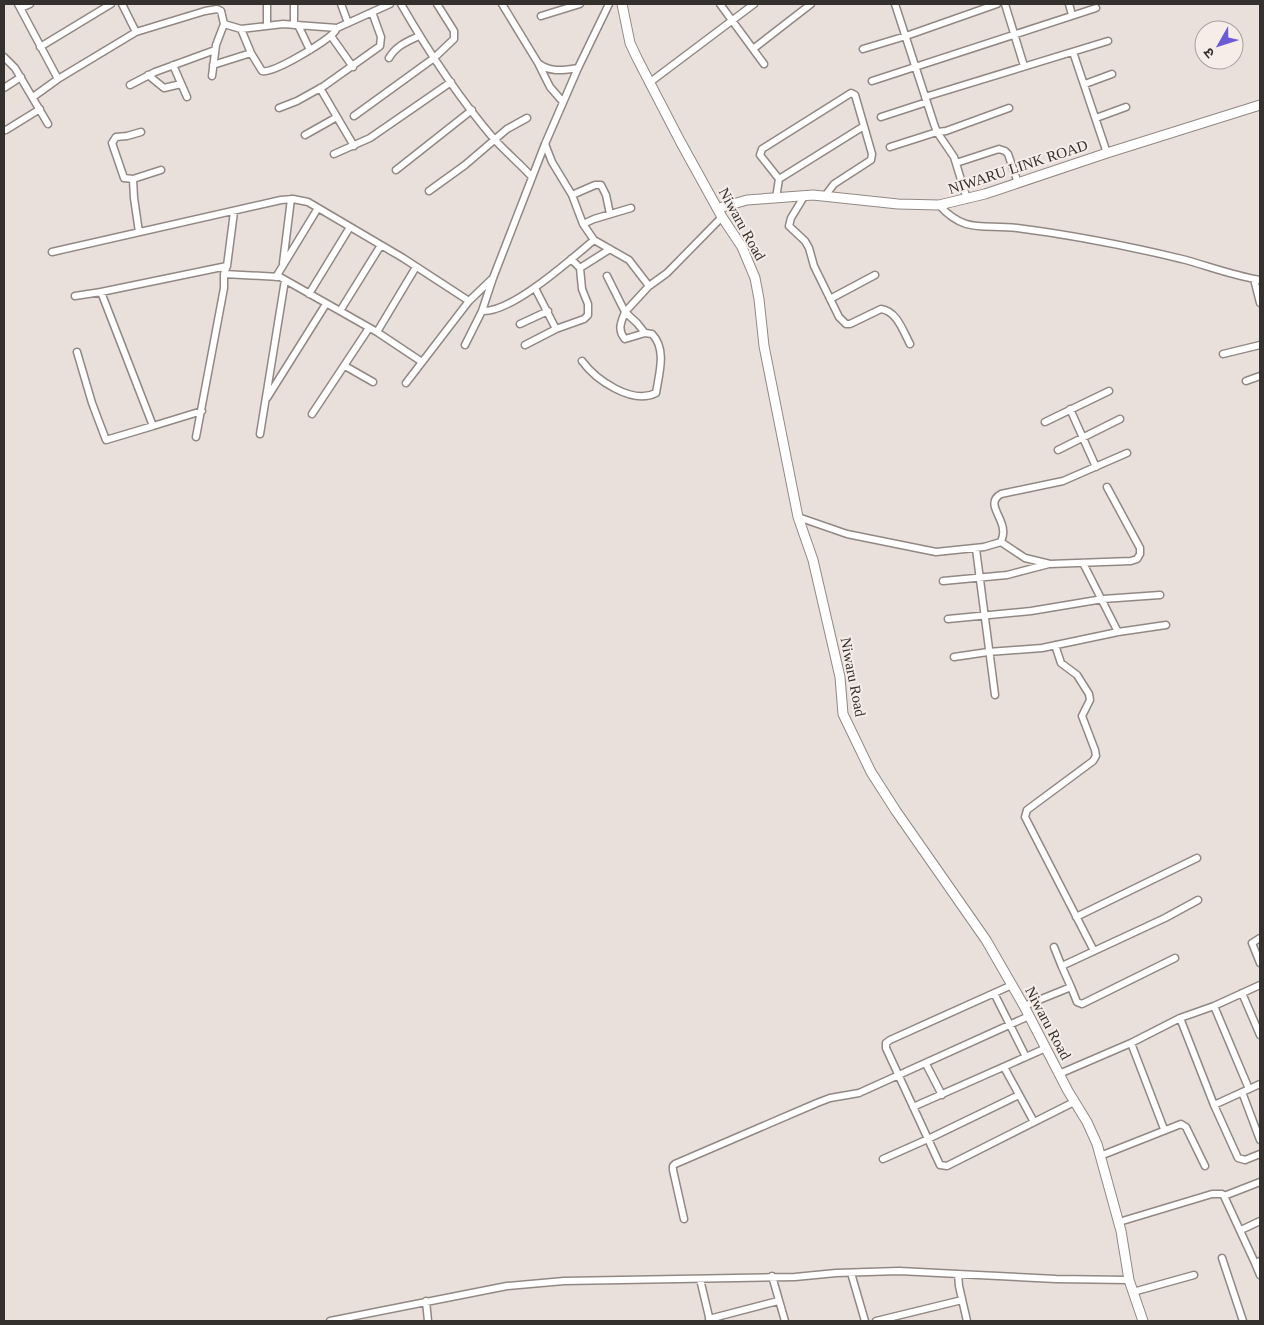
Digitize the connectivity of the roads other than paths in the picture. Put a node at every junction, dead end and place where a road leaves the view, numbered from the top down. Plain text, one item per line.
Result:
1 (30, 4) edge
2 (111, 4) edge
3 (122, 4) edge
4 (267, 4) edge
5 (294, 4) edge
6 (340, 4) edge
7 (390, 4) edge
8 (401, 4) edge
9 (437, 4) edge
10 (502, 4) edge
11 (580, 4) edge
12 (610, 4) edge
13 (622, 4) edge
14 (720, 4) edge
15 (754, 4) edge
16 (811, 4) edge
17 (896, 4) edge
18 (997, 4) edge
19 (1005, 4) edge
20 (1069, 4) edge
21 (19, 6) edge
22 (561, 7) edge
23 (1096, 8) dead end
24 (372, 12) junction
25 (1072, 15) junction
26 (541, 16) dead end
27 (732, 20) junction
28 (348, 23) junction
29 (224, 24) junction
30 (296, 25) junction
31 (267, 26) junction
32 (337, 28) junction
33 (241, 29) junction
34 (136, 32) junction
35 (1014, 34) junction
36 (331, 36) junction
37 (419, 36) junction
38 (906, 36) junction
39 (1108, 41) dead end
40 (40, 47) junction
41 (753, 49) junction
42 (863, 49) dead end
43 (215, 50) junction
44 (310, 50) junction
45 (1073, 52) junction
46 (251, 53) junction
47 (4, 57) edge
48 (389, 58) dead end
49 (434, 58) junction
50 (538, 63) junction
51 (764, 64) dead end
52 (173, 65) junction
53 (214, 65) junction
54 (915, 66) junction
55 (1024, 66) junction
56 (353, 67) junction
57 (578, 68) junction
58 (1112, 74) dead end
59 (148, 75) junction
60 (212, 76) dead end
61 (21, 78) junction
62 (58, 79) junction
63 (872, 81) dead end
64 (451, 82) junction
65 (649, 83) junction
66 (181, 84) junction
67 (1085, 84) junction
68 (130, 85) dead end
69 (4, 88) edge
70 (320, 88) junction
71 (33, 97) junction
72 (187, 97) dead end
73 (926, 99) junction
74 (563, 102) junction
75 (1260, 105) edge
76 (1126, 107) dead end
77 (279, 108) dead end
78 (1009, 108) dead end
79 (40, 109) junction
80 (472, 110) junction
81 (354, 116) dead end
82 (337, 117) junction
83 (881, 117) dead end
84 (527, 118) dead end
85 (1096, 118) junction
86 (48, 124) dead end
87 (864, 126) junction
88 (6, 130) dead end
89 (141, 132) dead end
90 (937, 132) junction
91 (305, 135) dead end
92 (494, 139) junction
93 (545, 144) junction
94 (354, 146) junction
95 (890, 147) dead end
96 (1107, 153) junction
97 (334, 154) dead end
98 (956, 163) junction
99 (161, 170) dead end
100 (396, 170) dead end
101 (532, 177) junction
102 (133, 179) junction
103 (778, 179) junction
104 (1018, 183) junction
105 (429, 191) dead end
106 (572, 195) junction
107 (805, 195) junction
108 (825, 196) junction
109 (776, 198) junction
110 (291, 199) junction
111 (967, 199) junction
112 (939, 205) junction
113 (318, 208) junction
114 (631, 208) dead end
115 (234, 212) junction
116 (721, 212) junction
117 (610, 214) junction
118 (583, 224) junction
119 (350, 227) junction
120 (138, 232) junction
121 (594, 240) junction
122 (381, 245) junction
123 (610, 249) junction
124 (52, 252) dead end
125 (571, 259) junction
126 (227, 266) junction
127 (282, 267) junction
128 (416, 267) junction
129 (580, 268) junction
130 (224, 274) junction
131 (874, 274) dead end
132 (607, 276) dead end
133 (276, 277) junction
134 (493, 278) junction
135 (1257, 279) edge
136 (285, 280) junction
137 (650, 286) junction
138 (535, 288) junction
139 (101, 292) junction
140 (309, 294) junction
141 (75, 296) dead end
142 (830, 299) junction
143 (469, 301) junction
144 (1260, 303) edge
145 (326, 304) junction
146 (340, 311) junction
147 (482, 311) junction
148 (548, 311) junction
149 (625, 312) junction
150 (520, 324) dead end
151 (369, 328) junction
152 (556, 329) junction
153 (377, 332) junction
154 (645, 333) junction
155 (465, 344) dead end
156 (910, 344) dead end
157 (525, 345) dead end
158 (1260, 345) edge
159 (77, 352) dead end
160 (1223, 354) dead end
161 (582, 361) dead end
162 (422, 362) junction
163 (345, 366) junction
164 (1260, 376) edge
165 (1246, 381) dead end
166 (373, 382) dead end
167 (406, 383) dead end
168 (1109, 391) dead end
169 (265, 401) junction
170 (1070, 409) junction
171 (202, 411) junction
172 (312, 414) dead end
173 (1120, 419) dead end
174 (1045, 422) dead end
175 (153, 426) junction
176 (260, 434) dead end
177 (196, 437) dead end
178 (1084, 437) junction
179 (1058, 450) dead end
180 (1127, 453) dead end
181 (1096, 467) junction
182 (1107, 487) dead end
183 (798, 517) junction
184 (1001, 542) junction
185 (976, 549) junction
186 (1083, 563) junction
187 (1050, 564) junction
188 (979, 577) junction
189 (943, 581) dead end
190 (1160, 595) dead end
191 (1103, 600) junction
192 (984, 615) junction
193 (948, 619) dead end
194 (1166, 624) dead end
195 (1118, 632) junction
196 (1055, 645) junction
197 (988, 652) junction
198 (954, 657) dead end
199 (995, 695) dead end
200 (1197, 858) dead end
201 (1198, 900) dead end
202 (1076, 917) junction
203 (1260, 938) edge
204 (1054, 947) dead end
205 (1094, 951) junction
206 (1175, 958) dead end
207 (1260, 963) edge
208 (1062, 967) junction
209 (1012, 985) junction
210 (1260, 985) edge
211 (1071, 987) junction
212 (994, 994) junction
213 (1242, 994) junction
214 (1024, 1006) junction
215 (1214, 1006) junction
216 (1029, 1016) junction
217 (1180, 1018) junction
218 (1010, 1025) junction
219 (1260, 1035) edge
220 (1131, 1043) junction
221 (1046, 1048) junction
222 (1026, 1057) junction
223 (926, 1064) junction
224 (1004, 1067) junction
225 (1058, 1074) junction
226 (899, 1076) junction
227 (1260, 1084) edge
228 (1249, 1089) junction
229 (1242, 1092) junction
230 (942, 1094) junction
231 (1019, 1095) junction
232 (1074, 1102) junction
233 (1214, 1105) junction
234 (913, 1107) junction
235 (1034, 1122) junction
236 (1164, 1129) junction
237 (928, 1139) junction
238 (1260, 1140) edge
239 (1260, 1154) edge
240 (1100, 1156) junction
241 (883, 1159) dead end
242 (1205, 1166) dead end
243 (1260, 1182) edge
244 (1224, 1196) junction
245 (684, 1219) dead end
246 (1260, 1221) edge
247 (1119, 1222) junction
248 (1240, 1230) junction
249 (1222, 1258) dead end
250 (1258, 1262) edge
251 (852, 1273) junction
252 (958, 1274) junction
253 (1260, 1275) edge
254 (772, 1276) junction
255 (1194, 1276) dead end
256 (700, 1279) junction
257 (1129, 1280) junction
258 (1133, 1292) junction
259 (962, 1300) junction
260 (426, 1301) junction
261 (778, 1301) junction
262 (709, 1320) edge
263 (330, 1321) edge
264 (428, 1321) edge
265 (785, 1321) edge
266 (865, 1321) edge
267 (876, 1321) edge
268 (967, 1321) edge
269 (1142, 1321) edge
270 (1243, 1321) edge

1 - 21 street
2 - 40 street
3 - 34 street
4 - 31 street
5 - 30 street
6 - 28 street
7 - 24 street
8 - 37 street
9 - 49 street
10 - 50 street
11 - 22 street
12 - 57 street
13 - 65 street, Niwaru Road
14 - 27 street
15 - 27 street
16 - 41 street
17 - 38 street
18 - 38 street
19 - 35 street
20 - 25 street
21 - 40 street
22 - 26 street
23 - 25 street
24 - 28 street
24 - 56 street
25 - 35 street
27 - 41 street
27 - 65 street
28 - 32 street
29 - 33 street
29 - 34 street
29 - 43 street
30 - 31 street
30 - 32 street
30 - 44 street
31 - 33 street
32 - 36 street
33 - 46 street
34 - 62 street
35 - 54 street
35 - 55 street
36 - 44 street
36 - 56 street
37 - 48 street
37 - 49 street
38 - 42 street
38 - 54 street
39 - 45 street
40 - 62 street
41 - 51 street
43 - 52 street
43 - 53 street
44 - 46 street
45 - 55 street
45 - 67 street
46 - 53 street
47 - 61 street
49 - 64 street
49 - 81 street
50 - 57 street
50 - 74 street
52 - 59 street
52 - 66 street
53 - 60 street
54 - 63 street
54 - 73 street
55 - 73 street
56 - 70 street
57 - 74 street
58 - 67 street
59 - 66 street
59 - 68 street
61 - 69 street
61 - 71 street
62 - 71 street
64 - 80 street
64 - 94 street
65 - 116 street, Niwaru Road
66 - 72 street
67 - 85 street
70 - 77 street
70 - 82 street
71 - 79 street
73 - 83 street
73 - 90 street
74 - 93 street
75 - 96 street, NIWARU LINK ROAD
76 - 85 street
78 - 90 street
79 - 86 street
79 - 88 street
80 - 92 street
80 - 100 street
82 - 91 street
82 - 94 street
84 - 92 street
85 - 96 street
87 - 103 street
87 - 103 street
87 - 108 street
89 - 102 street
90 - 95 street
90 - 98 street
92 - 101 street
92 - 105 street
93 - 101 street
93 - 106 street
94 - 97 street
96 - 104 street, NIWARU LINK ROAD
98 - 104 street
98 - 111 street
99 - 102 street
101 - 134 street
102 - 120 street
103 - 109 street
104 - 111 street, NIWARU LINK ROAD
106 - 117 street
106 - 118 street
107 - 108 street, NIWARU LINK ROAD
107 - 109 street, NIWARU LINK ROAD
107 - 142 street
108 - 112 street, NIWARU LINK ROAD
109 - 116 street, NIWARU LINK ROAD
110 - 113 street
110 - 115 street
110 - 127 street
111 - 112 street, NIWARU LINK ROAD
112 - 135 street
113 - 119 street
113 - 127 street
114 - 117 street
115 - 120 street
115 - 126 street
116 - 137 street
116 - 183 street, Niwaru Road
117 - 118 street
118 - 121 street
119 - 122 street
119 - 140 street
120 - 124 street
121 - 123 street
121 - 125 street
122 - 128 street
122 - 146 street
123 - 129 street
123 - 137 street
125 - 129 street
125 - 138 street
126 - 130 street
126 - 139 street
127 - 133 street
128 - 143 street
128 - 153 street
129 - 152 street
130 - 133 street
130 - 171 street
131 - 142 street
132 - 149 street
133 - 136 street
134 - 143 street
134 - 147 street
135 - 144 street
136 - 140 street
136 - 169 street
137 - 149 street
138 - 147 street
138 - 148 street
139 - 141 street
139 - 175 street
140 - 145 street
142 - 156 street
143 - 162 street
145 - 146 street
145 - 169 street
146 - 151 street
147 - 155 street
148 - 150 street
148 - 152 street
149 - 154 street
149 - 154 street
151 - 153 street
151 - 163 street
152 - 157 street
153 - 162 street
154 - 161 street
158 - 160 street
159 - 175 street
162 - 167 street
163 - 166 street
163 - 172 street
164 - 165 street
168 - 170 street
169 - 176 street
170 - 174 street
170 - 178 street
171 - 175 street
171 - 177 street
173 - 178 street
178 - 179 street
178 - 181 street
180 - 181 street
181 - 184 street
182 - 186 street
183 - 185 street
183 - 209 street, Niwaru Road
184 - 185 street
184 - 187 street
185 - 188 street
186 - 187 street
186 - 191 street
187 - 188 street
188 - 189 street
188 - 192 street
190 - 191 street
191 - 192 street
191 - 195 street
192 - 193 street
192 - 197 street
194 - 195 street
195 - 196 street
196 - 197 street
196 - 202 street
197 - 198 street
197 - 199 street
200 - 202 street
201 - 205 street
202 - 205 street
203 - 207 street
204 - 208 street
205 - 208 street
206 - 211 street
208 - 211 street
209 - 212 street
209 - 214 street, Niwaru Road
210 - 213 street
211 - 214 street
212 - 218 street
212 - 226 street
213 - 215 street
213 - 219 street
214 - 216 street, Niwaru Road
215 - 217 street
215 - 228 street
216 - 218 street
216 - 221 street, Niwaru Road
217 - 220 street
217 - 233 street
218 - 222 street
218 - 223 street
220 - 225 street
220 - 236 street
221 - 222 street
221 - 225 street, Niwaru Road
222 - 224 street
223 - 226 street
223 - 230 street
224 - 230 street
224 - 231 street
225 - 232 street, Niwaru Road
226 - 234 street
226 - 245 street
227 - 228 street
228 - 229 street
229 - 233 street
229 - 238 street
230 - 234 street
231 - 235 street
231 - 237 street
232 - 235 street
232 - 240 street, Niwaru Road
233 - 239 street
234 - 237 street
235 - 237 street
236 - 240 street
236 - 242 street
237 - 241 street
240 - 247 street, Niwaru Road
243 - 244 street
244 - 247 street
244 - 248 street
246 - 248 street
247 - 257 street, Niwaru Road
248 - 250 street
249 - 270 street
250 - 253 street
251 - 252 street
251 - 254 street
251 - 266 street
252 - 257 street
252 - 259 street
254 - 256 street
254 - 261 street
255 - 258 street
256 - 260 street
256 - 262 street
257 - 258 street, Niwaru Road
258 - 269 street, Niwaru Road
259 - 267 street
259 - 268 street
260 - 263 street
260 - 264 street
261 - 262 street
261 - 265 street

